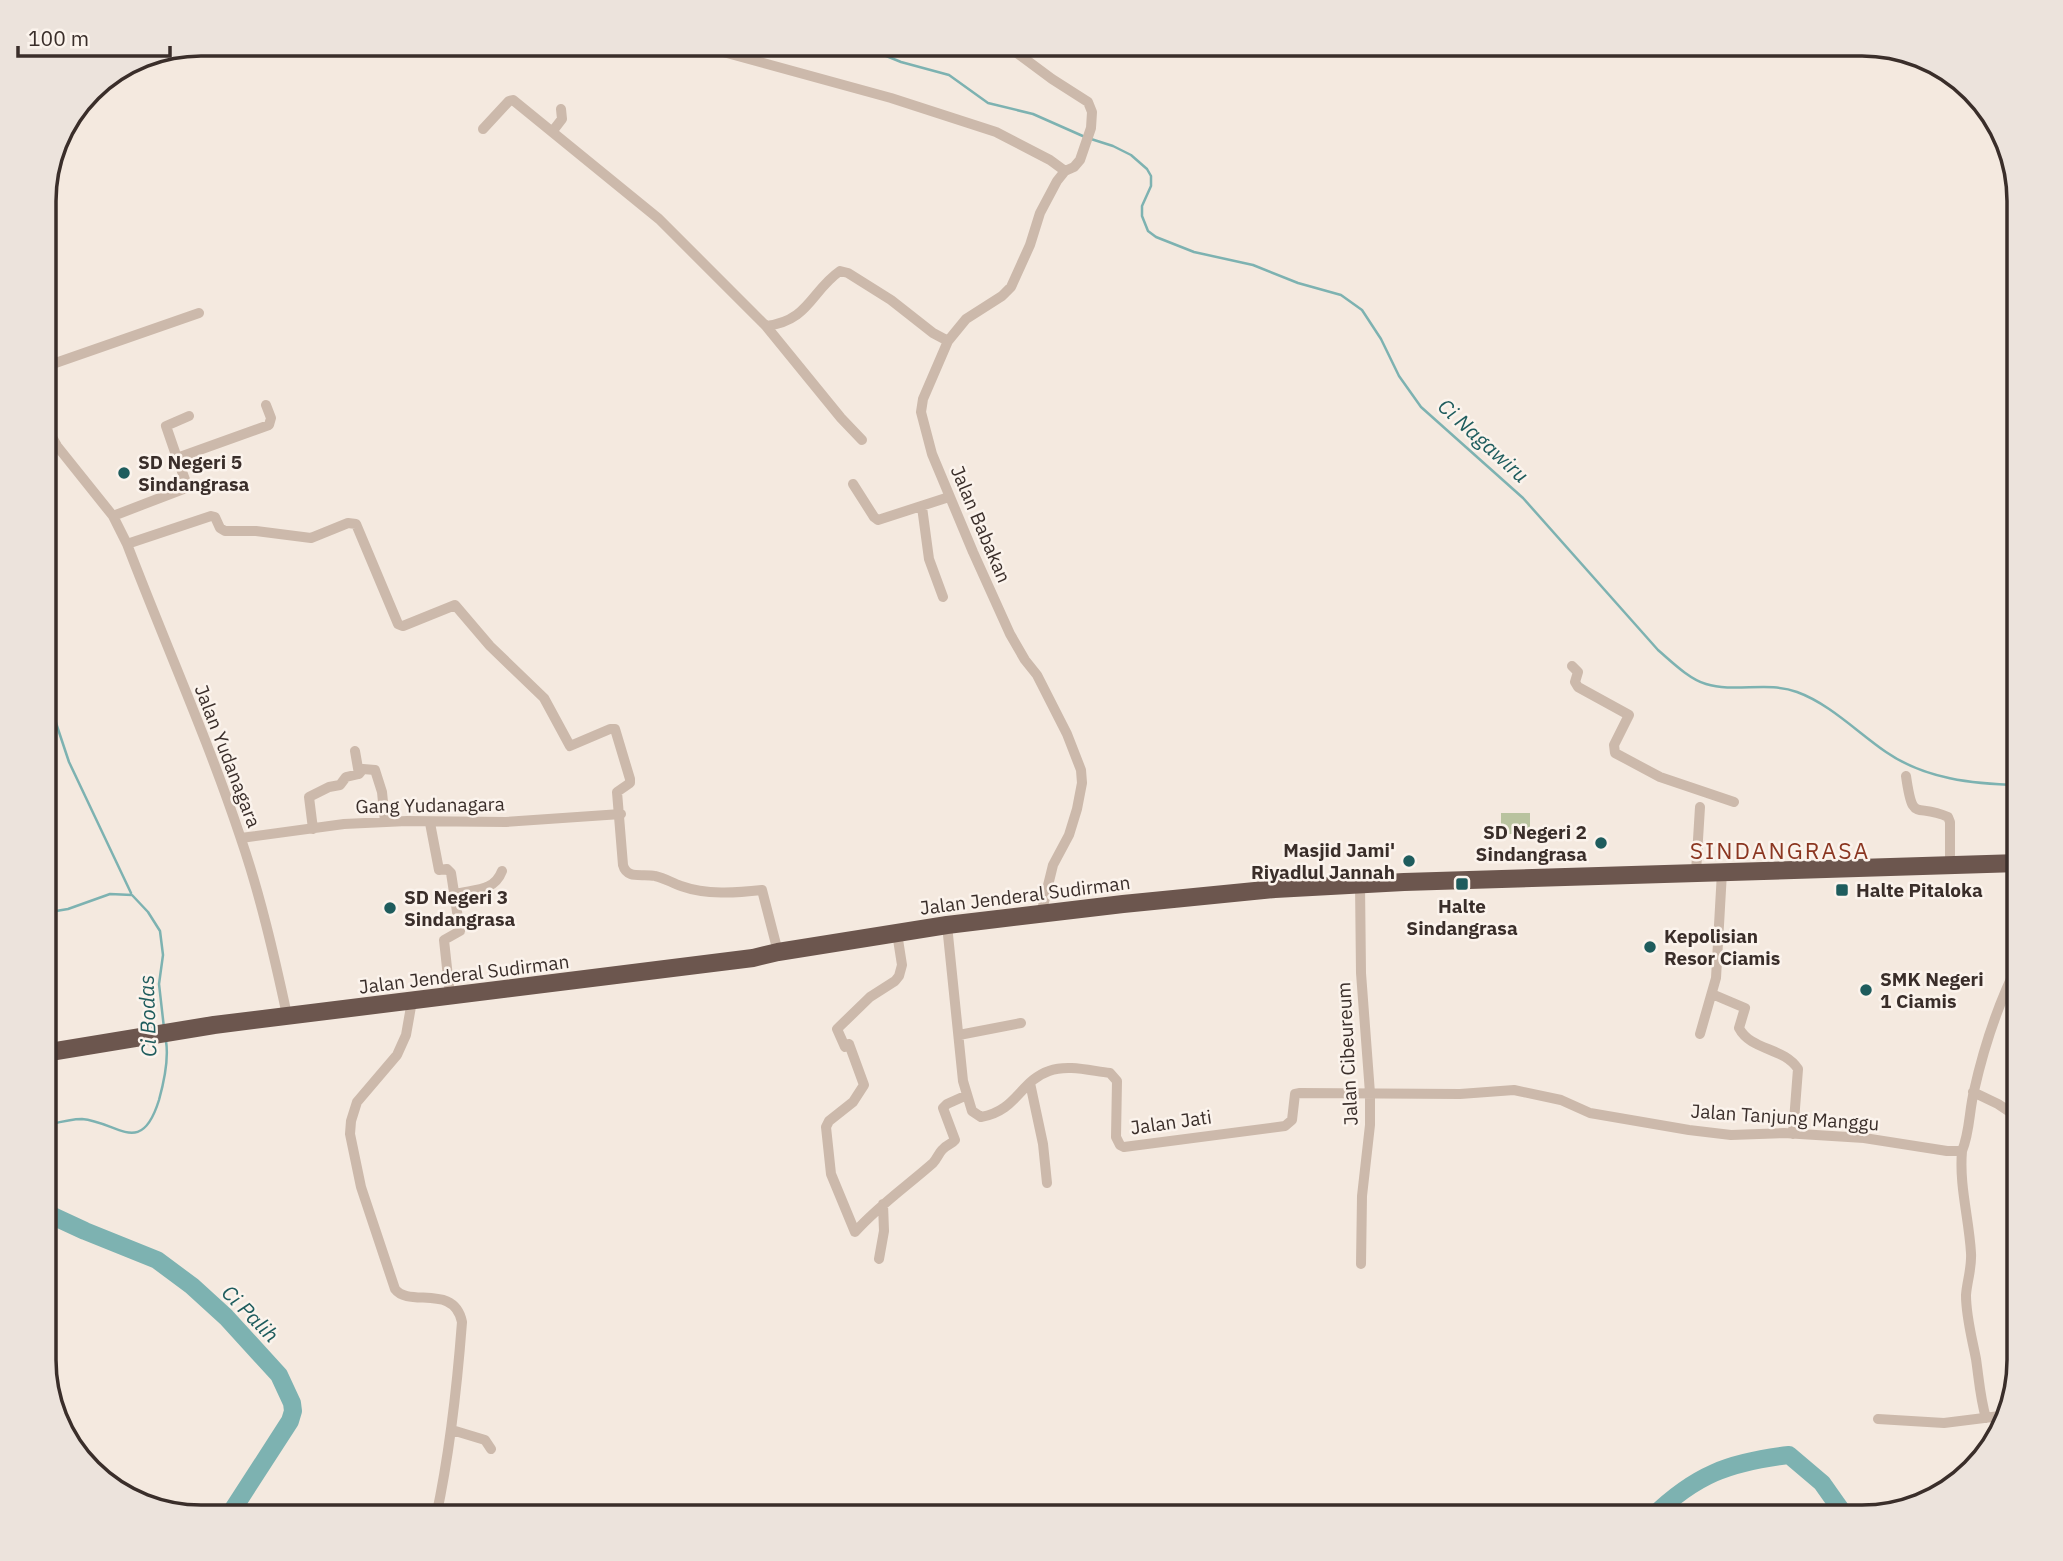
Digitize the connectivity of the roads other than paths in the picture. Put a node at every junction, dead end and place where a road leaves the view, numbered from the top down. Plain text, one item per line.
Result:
1 (738, 56) edge
2 (1021, 56) edge
3 (561, 109) dead end
4 (483, 129) dead end
5 (552, 132) junction
6 (1065, 171) junction
7 (199, 313) dead end
8 (766, 326) junction
9 (948, 341) junction
10 (56, 363) edge
11 (266, 405) dead end
12 (189, 416) dead end
13 (863, 440) dead end
14 (56, 444) edge
15 (177, 458) junction
16 (853, 484) dead end
17 (949, 497) junction
18 (922, 506) junction
19 (113, 516) junction
20 (127, 544) junction
21 (943, 597) dead end
22 (1572, 666) dead end
23 (355, 751) dead end
24 (359, 774) junction
25 (1906, 776) dead end
26 (1734, 802) dead end
27 (1700, 807) dead end
28 (621, 814) junction
29 (385, 822) junction
30 (430, 823) junction
31 (313, 829) junction
32 (241, 838) junction
33 (2007, 863) edge
34 (1950, 865) junction
35 (502, 871) dead end
36 (1696, 872) junction
37 (1722, 872) junction
38 (1360, 884) junction
39 (455, 894) junction
40 (1041, 914) junction
41 (947, 925) junction
42 (897, 933) junction
43 (778, 951) junction
44 (2007, 989) edge
45 (1712, 994) junction
46 (450, 996) junction
47 (412, 1002) junction
48 (287, 1016) junction
49 (1021, 1023) dead end
50 (1700, 1034) dead end
51 (959, 1035) junction
52 (56, 1051) edge
53 (1030, 1083) junction
54 (1370, 1093) junction
55 (1973, 1093) junction
56 (967, 1095) junction
57 (2007, 1110) edge
58 (1793, 1134) junction
59 (1962, 1151) junction
60 (1047, 1183) dead end
61 (883, 1203) junction
62 (879, 1259) dead end
63 (1361, 1264) dead end
64 (1995, 1417) edge
65 (1986, 1418) junction
66 (1878, 1419) dead end
67 (452, 1430) junction
68 (491, 1449) dead end
69 (438, 1505) edge

1 - 6 street
2 - 6 street, Jalan Babakan
3 - 5 street
4 - 5 street
5 - 8 street
6 - 9 street, Jalan Babakan
7 - 10 street
8 - 9 street
8 - 13 street
9 - 17 street, Jalan Babakan
11 - 15 street
12 - 15 street
14 - 19 street, Jalan Yudanagara
15 - 19 street
16 - 18 street
17 - 18 street
17 - 40 street, Jalan Babakan
18 - 21 street
19 - 20 street, Jalan Yudanagara
20 - 28 street
20 - 32 street, Jalan Yudanagara
22 - 26 street
23 - 24 street
24 - 29 street
24 - 31 street
25 - 34 street
27 - 36 street
28 - 30 street, Gang Yudanagara
28 - 43 street
29 - 30 street, Gang Yudanagara
29 - 31 street, Gang Yudanagara
30 - 39 street
31 - 32 street, Gang Yudanagara
32 - 48 street, Jalan Yudanagara
33 - 34 highway, Jalan Jenderal Sudirman
34 - 37 highway, Jalan Jenderal Sudirman
35 - 39 street
36 - 37 highway, Jalan Jenderal Sudirman
36 - 38 highway, Jalan Jenderal Sudirman
37 - 45 street
38 - 40 highway, Jalan Jenderal Sudirman
38 - 54 street, Jalan Cibeureum
39 - 46 street
40 - 41 highway, Jalan Jenderal Sudirman
41 - 42 highway, Jalan Jenderal Sudirman
41 - 51 street
42 - 43 highway, Jalan Jenderal Sudirman
42 - 61 street
43 - 46 highway, Jalan Jenderal Sudirman
44 - 55 street
45 - 50 street
45 - 58 street
46 - 47 highway, Jalan Jenderal Sudirman
47 - 48 highway, Jalan Jenderal Sudirman
47 - 67 street
48 - 52 highway, Jalan Jenderal Sudirman
49 - 51 street
51 - 56 street
53 - 54 street, Jalan Jati
53 - 56 street, Jalan Jati
53 - 60 street
54 - 58 street, Jalan Tanjung Manggu
54 - 63 street, Jalan Cibeureum
55 - 57 street
55 - 59 street
56 - 61 street
58 - 59 street, Jalan Tanjung Manggu
59 - 65 street
61 - 62 street
64 - 65 street
65 - 66 street
67 - 68 street
67 - 69 street

